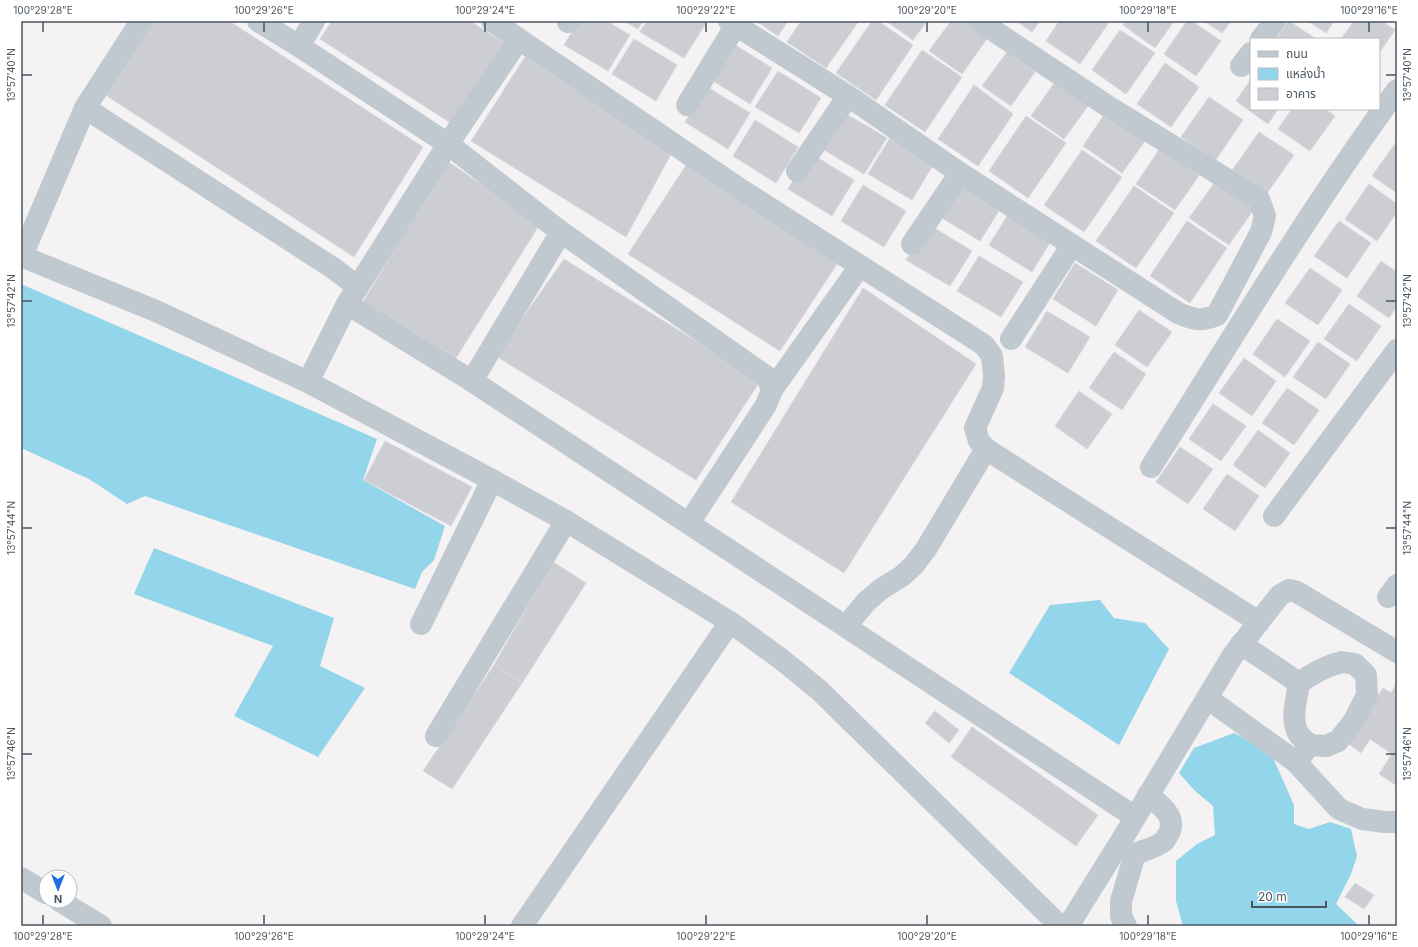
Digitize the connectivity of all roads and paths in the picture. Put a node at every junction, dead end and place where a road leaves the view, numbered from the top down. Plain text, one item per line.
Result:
1 (140, 21) edge
2 (258, 21) edge
3 (314, 21) edge
4 (492, 21) edge
5 (979, 21) edge
6 (1275, 21) edge
7 (732, 23) edge
8 (1262, 38) edge
9 (519, 39) junction
10 (299, 46) junction
11 (1397, 90) edge
12 (848, 96) junction
13 (687, 105) dead end
14 (85, 108) junction
15 (448, 144) junction
16 (798, 170) dead end
17 (960, 173) junction
18 (561, 232) junction
19 (912, 244) dead end
20 (1072, 245) junction
21 (22, 256) edge
22 (860, 266) junction
23 (353, 296) junction
24 (1011, 339) dead end
25 (1397, 350) edge
26 (472, 381) junction
27 (308, 382) junction
28 (772, 390) junction
29 (986, 449) junction
30 (1151, 467) dead end
31 (492, 480) junction
32 (1274, 516) dead end
33 (566, 522) junction
34 (688, 523) junction
35 (730, 622) junction
36 (1259, 622) junction
37 (421, 624) dead end
38 (846, 626) junction
39 (1241, 644) junction
40 (1397, 652) edge
41 (1299, 683) junction
42 (1207, 698) junction
43 (436, 736) dead end
44 (1310, 745) junction
45 (1296, 762) junction
46 (1148, 796) junction
47 (1135, 817) junction
48 (1397, 822) edge
49 (1128, 848) junction
50 (21, 878) edge
51 (38, 888) edge
52 (73, 909) edge
53 (101, 926) edge
54 (522, 926) edge
55 (1060, 926) edge
56 (1068, 926) edge
57 (1126, 926) edge

1 - 14 street
2 - 10 street
3 - 10 street
4 - 9 street
5 - 20 street
6 - 8 street
7 - 12 street
7 - 13 street
9 - 15 street
9 - 22 street
10 - 15 street
11 - 30 street
12 - 16 street
12 - 17 street
14 - 21 street
14 - 23 street
15 - 18 street
15 - 23 street
17 - 19 street
17 - 20 street
18 - 26 street
18 - 28 street
20 - 24 street
21 - 27 street
22 - 28 street
22 - 29 street
23 - 26 street
23 - 27 street
25 - 32 street
26 - 34 street
27 - 31 street
28 - 34 street
29 - 36 street
29 - 38 street
31 - 33 street
31 - 37 street
33 - 35 street
33 - 43 street
34 - 38 street
35 - 54 street
35 - 55 street
36 - 39 street
36 - 40 street
38 - 47 street
39 - 41 street
39 - 42 street
41 - 44 street
41 - 44 street
42 - 45 street
42 - 46 street
44 - 45 street
45 - 48 street
46 - 47 street
46 - 49 street
47 - 49 street
49 - 56 street
49 - 57 street
50 - 51 street
52 - 53 street

